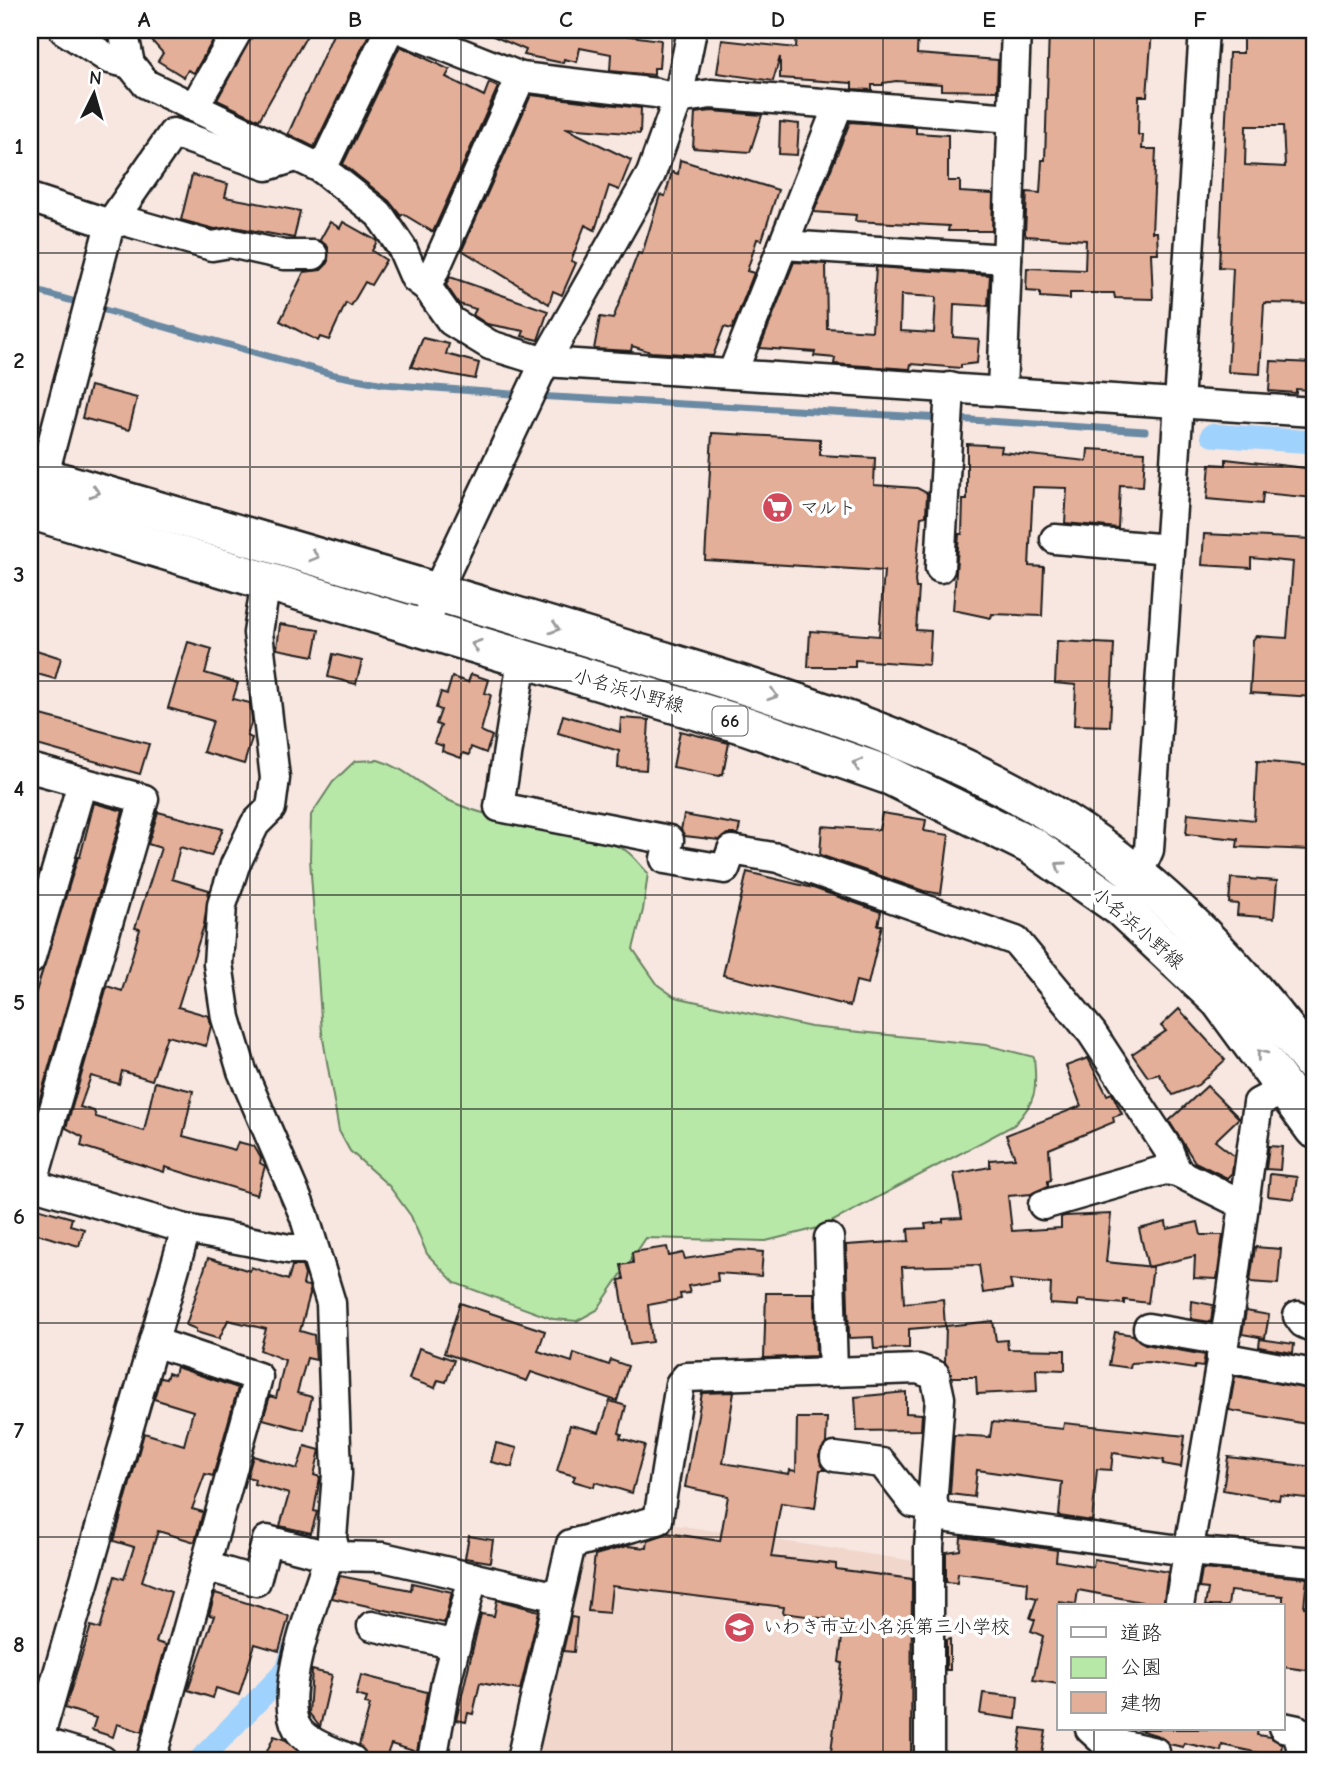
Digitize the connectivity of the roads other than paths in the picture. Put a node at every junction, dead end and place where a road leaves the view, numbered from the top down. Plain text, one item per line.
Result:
1 (64, 30) edge
2 (123, 30) edge
3 (238, 30) edge
4 (389, 30) edge
5 (403, 30) edge
6 (692, 30) edge
7 (1016, 30) edge
8 (1204, 30) edge
9 (130, 64) junction
10 (521, 77) junction
11 (678, 99) junction
12 (838, 106) junction
13 (194, 107) junction
14 (1012, 118) junction
15 (296, 157) junction
16 (322, 169) junction
17 (30, 198) edge
18 (110, 224) junction
19 (783, 245) junction
20 (313, 255) dead end
21 (1007, 259) junction
22 (427, 287) junction
23 (545, 362) junction
24 (732, 374) junction
25 (950, 387) junction
26 (1002, 390) junction
27 (1178, 403) junction
28 (1314, 412) edge
29 (33, 499) edge
30 (1055, 539) dead end
31 (1169, 549) junction
32 (940, 568) dead end
33 (265, 580) junction
34 (437, 591) junction
35 (426, 629) junction
36 (522, 660) junction
37 (30, 768) edge
38 (82, 783) junction
39 (1139, 877) junction
40 (1121, 908) junction
41 (30, 960) edge
42 (1301, 1077) edge
43 (1314, 1129) edge
44 (1177, 1172) junction
45 (31, 1184) edge
46 (1043, 1205) dead end
47 (1244, 1205) junction
48 (186, 1229) junction
49 (829, 1238) dead end
50 (312, 1249) junction
51 (1149, 1328) dead end
52 (154, 1342) junction
53 (1222, 1349) junction
54 (833, 1371) junction
55 (1314, 1374) edge
56 (835, 1457) dead end
57 (934, 1511) junction
58 (1187, 1552) junction
59 (332, 1556) junction
60 (1314, 1562) edge
61 (205, 1566) junction
62 (473, 1577) junction
63 (558, 1597) junction
64 (1179, 1604) edge
65 (372, 1626) dead end
66 (456, 1645) junction
67 (1284, 1727) edge
68 (1091, 1730) edge
69 (1155, 1747) edge
70 (36, 1751) edge
71 (102, 1760) edge
72 (151, 1760) edge
73 (352, 1760) edge
74 (432, 1760) edge
75 (521, 1760) edge
76 (929, 1760) edge
77 (1304, 1760) edge

1 - 9 street
2 - 9 street
3 - 13 street
4 - 16 street
5 - 10 street
6 - 11 street
7 - 14 street
8 - 27 street
9 - 13 street
10 - 11 street
10 - 22 street
11 - 12 street
11 - 23 street
12 - 14 street
12 - 19 street
13 - 15 street
14 - 21 street
15 - 16 street
15 - 18 street
16 - 22 street
17 - 18 street
18 - 20 street
18 - 29 street
19 - 21 street
19 - 24 street
21 - 26 street
22 - 23 street
23 - 24 street
23 - 34 street
24 - 25 street
25 - 26 street
25 - 32 street
26 - 27 street
27 - 28 street
27 - 31 street
29 - 33 main road, 小名浜小野線 / 66
29 -> 34 main road, 小名浜小野線 / 66
30 - 31 street
31 - 39 street
33 - 35 main road, 小名浜小野線 / 66
33 - 50 street
34 - 35 street
34 -> 39 main road, 小名浜小野線 / 66
36 -> 35 main road, 小名浜小野線 / 66
40 -> 36 main road, 小名浜小野線 / 66
36 - 44 street
37 - 38 street
38 - 41 street
38 - 45 street
39 - 40 street
39 - 42 main road, 小名浜小野線 / 66
42 -> 40 main road, 小名浜小野線 / 66
42 - 43 main road, 小名浜小野線 / 66
42 - 47 street
44 - 46 street
44 - 47 street
45 - 48 street
47 - 53 street
48 - 50 street
48 - 52 street
49 - 54 street
50 - 59 street
51 - 53 street
52 - 61 street
52 - 70 street
53 - 55 street
53 - 58 street
54 - 57 street
54 - 63 street
56 - 57 street
57 - 58 street
57 - 76 street
58 - 60 street
58 - 64 street
59 - 61 street
59 - 62 street
59 - 73 street
61 - 72 street
62 - 63 street
62 - 66 street
63 - 75 street
65 - 66 street
66 - 74 street
67 - 77 street
68 - 69 street
70 - 71 street

